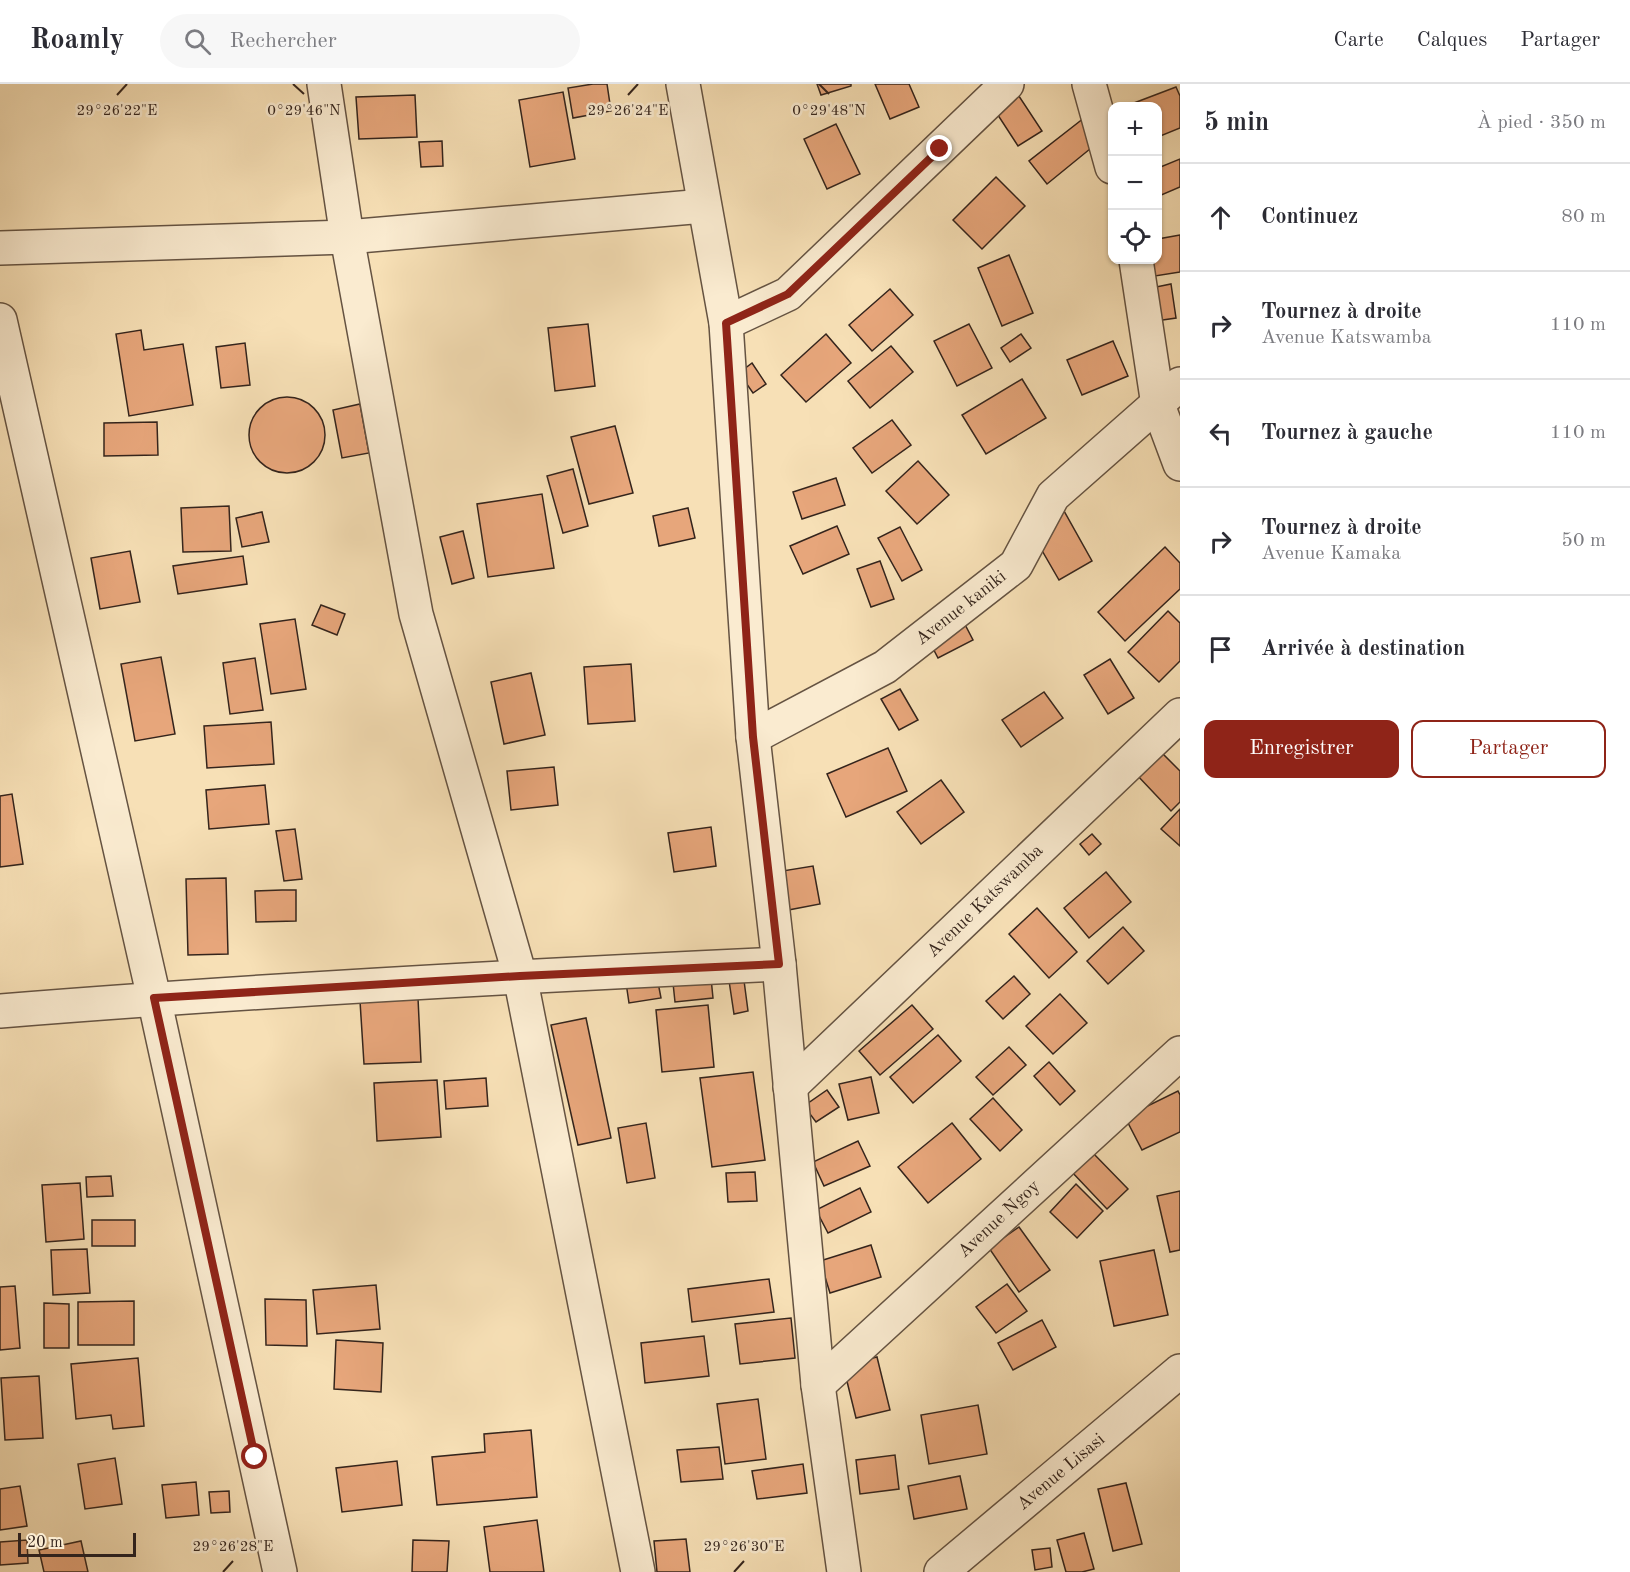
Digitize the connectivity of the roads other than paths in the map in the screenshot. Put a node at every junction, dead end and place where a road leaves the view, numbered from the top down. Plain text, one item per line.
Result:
1 (324, 84) edge
2 (683, 84) edge
3 (1007, 84) edge
4 (1089, 84) edge
5 (1110, 156) edge
6 (704, 206) junction
7 (347, 237) junction
8 (0, 248) edge
9 (1137, 264) edge
10 (0, 320) edge
11 (726, 323) junction
12 (1169, 394) edge
13 (1180, 464) edge
14 (1180, 715) edge
15 (753, 737) junction
16 (779, 964) junction
17 (520, 976) junction
18 (154, 998) junction
19 (0, 1011) edge
20 (1180, 1053) edge
21 (790, 1087) junction
22 (1180, 1371) edge
23 (818, 1385) junction
24 (280, 1572) edge
25 (638, 1572) edge
26 (844, 1572) edge
27 (941, 1572) edge

1 - 7 street
2 - 6 street
3 - 11 street
4 - 5 street
6 - 7 street
6 - 11 street
7 - 8 street
7 - 17 street
9 - 12 street
10 - 18 street
11 - 15 street
12 - 13 street
12 - 15 street, Avenue kaniki
14 - 21 street, Avenue Katswamba
15 - 16 street
16 - 17 street
16 - 21 street
17 - 18 street
17 - 25 street
18 - 19 street
18 - 24 street
20 - 23 street, Avenue Ngoy
21 - 23 street
22 - 27 street, Avenue Lisasi
23 - 26 street

